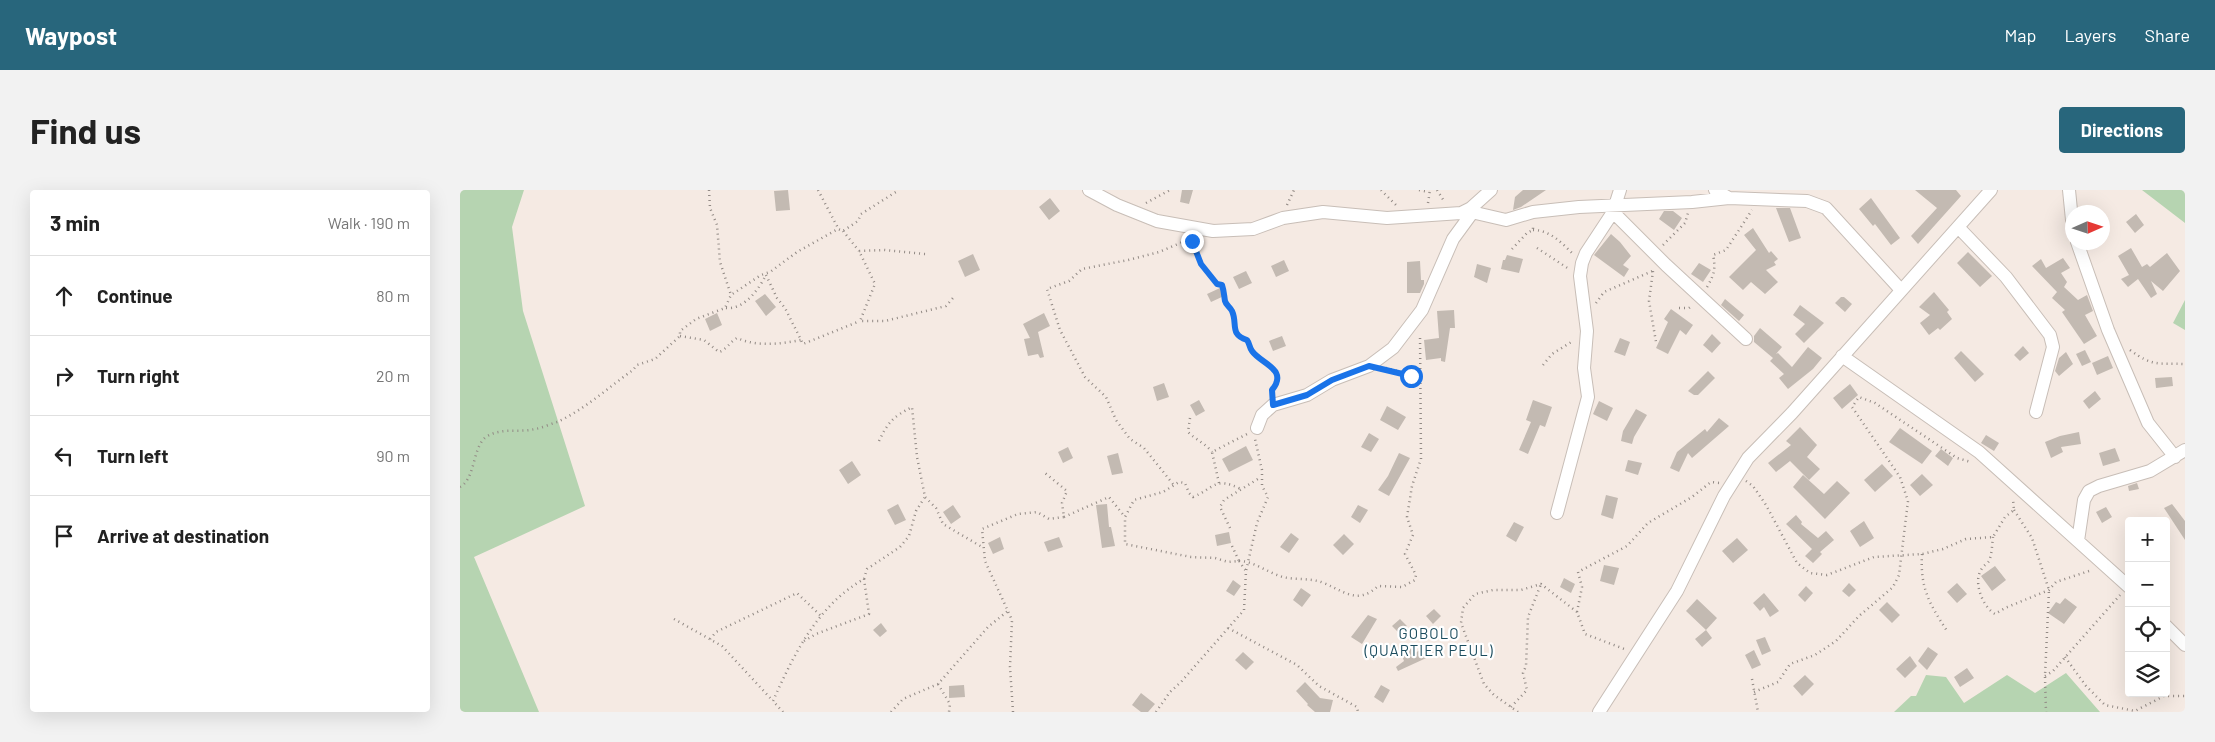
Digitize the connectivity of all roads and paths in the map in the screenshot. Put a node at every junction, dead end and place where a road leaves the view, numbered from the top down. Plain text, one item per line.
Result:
1 (709, 190) edge
2 (818, 190) edge
3 (899, 190) edge
4 (1089, 190) edge
5 (1170, 190) edge
6 (1381, 190) edge
7 (1419, 190) edge
8 (1437, 190) edge
9 (1491, 190) edge
10 (1620, 190) edge
11 (1715, 190) edge
12 (1991, 190) edge
13 (2069, 190) edge
14 (1429, 191) edge
15 (1729, 198) junction
16 (1761, 199) junction
17 (1692, 202) junction
18 (1446, 204) dead end
19 (1429, 205) dead end
20 (2070, 205) edge
21 (1614, 208) junction
22 (1399, 210) dead end
23 (1132, 211) junction
24 (1470, 212) junction
25 (1534, 212) junction
26 (1959, 228) junction
27 (838, 229) junction
28 (1533, 230) junction
29 (843, 231) junction
30 (1537, 248) dead end
31 (1512, 249) dead end
32 (2080, 250) edge
33 (859, 251) junction
34 (1654, 253) junction
35 (925, 254) dead end
36 (1582, 263) junction
37 (1666, 265) junction
38 (1653, 271) junction
39 (766, 274) junction
40 (1580, 276) junction
41 (1901, 290) junction
42 (731, 295) junction
43 (1701, 297) junction
44 (953, 298) dead end
45 (725, 308) junction
46 (1679, 308) dead end
47 (1422, 310) junction
48 (1586, 316) junction
49 (860, 320) junction
50 (1587, 331) junction
51 (680, 336) junction
52 (1746, 339) dead end
53 (801, 340) junction
54 (1656, 342) dead end
55 (2128, 348) dead end
56 (1842, 356) junction
57 (2185, 364) edge
58 (1543, 365) dead end
59 (1369, 366) junction
60 (1422, 377) junction
61 (1273, 405) junction
62 (2036, 412) dead end
63 (1190, 418) dead end
64 (1257, 428) junction
65 (879, 441) dead end
66 (1212, 452) junction
67 (2180, 454) edge
68 (1974, 464) dead end
69 (1045, 473) dead end
70 (1737, 475) junction
71 (1261, 477) junction
72 (2010, 480) junction
73 (1218, 483) junction
74 (1173, 484) junction
75 (460, 488) edge
76 (1242, 488) junction
77 (925, 497) junction
78 (2014, 510) junction
79 (1557, 513) dead end
80 (1064, 517) junction
81 (1125, 517) junction
82 (1230, 528) dead end
83 (1993, 537) junction
84 (2078, 541) junction
85 (1232, 546) dead end
86 (982, 547) junction
87 (1922, 554) junction
88 (1902, 555) junction
89 (1239, 561) junction
90 (1249, 563) junction
91 (2101, 563) junction
92 (1246, 571) junction
93 (864, 579) junction
94 (1541, 584) junction
95 (2125, 584) edge
96 (2048, 590) junction
97 (2125, 590) edge
98 (1009, 610) junction
99 (1577, 612) junction
100 (821, 616) junction
101 (674, 618) dead end
102 (1228, 628) junction
103 (2170, 630) edge
104 (1947, 631) dead end
105 (710, 639) junction
106 (804, 642) junction
107 (2185, 645) edge
108 (1635, 654) junction
109 (2065, 657) junction
110 (2044, 676) junction
111 (1752, 679) dead end
112 (938, 684) junction
113 (1754, 692) junction
114 (2185, 696) edge
115 (773, 701) junction
116 (1511, 707) junction
117 (1516, 711) edge
118 (782, 712) edge
119 (892, 712) edge
120 (949, 712) edge
121 (1014, 712) edge
122 (1156, 712) edge
123 (1358, 712) edge
124 (1599, 712) edge
125 (1758, 712) edge
126 (2046, 712) edge

1 - 42 path
2 - 27 path
3 - 29 path
4 - 23 street
5 - 23 path
6 - 22 path
7 - 14 path
8 - 18 path
9 - 24 street
10 - 21 street
11 - 15 street
12 - 26 street
13 - 20 street
14 - 19 path
15 - 16 street
15 - 17 street
16 - 41 street
16 - 43 path
17 - 21 street
17 - 34 path
21 - 25 street
21 - 34 street
21 - 36 street
23 - 24 street
24 - 25 street
24 - 47 street
25 - 28 path
26 - 41 street
26 - 62 street
27 - 29 path
27 - 39 path
28 - 31 path
28 - 36 path
29 - 33 path
30 - 40 path
32 - 67 street
33 - 35 path
33 - 49 path
34 - 37 street
36 - 40 street
37 - 38 path
37 - 43 street
38 - 48 path
38 - 54 path
39 - 42 path
39 - 45 path
39 - 53 path
40 - 48 street
41 - 56 street
42 - 45 path
43 - 46 path
43 - 52 street
44 - 49 path
45 - 51 path
47 - 59 street
47 - 60 path
48 - 50 street
49 - 53 path
50 - 58 path
50 - 79 street
51 - 53 path
51 - 75 path
55 - 57 path
56 - 70 street
56 - 72 street
59 - 60 path
59 - 61 street
60 - 90 path
61 - 64 street
61 - 74 path
63 - 66 path
64 - 66 path
64 - 71 path
65 - 77 path
66 - 73 path
67 - 84 street
68 - 88 path
69 - 80 path
70 - 88 path
70 - 99 path
70 - 108 street
71 - 76 path
71 - 90 path
72 - 78 path
72 - 84 street
73 - 74 path
73 - 76 path
74 - 81 path
76 - 82 path
77 - 86 path
77 - 93 path
78 - 83 path
78 - 96 path
80 - 81 path
80 - 86 path
81 - 89 path
83 - 87 path
83 - 96 path
84 - 91 street
85 - 89 path
86 - 98 path
87 - 88 path
87 - 104 path
88 - 113 path
89 - 90 path
89 - 92 path
90 - 92 path
91 - 95 street
91 - 96 path
92 - 102 path
93 - 100 path
93 - 106 path
94 - 99 path
94 - 116 path
94 - 116 path
96 - 110 path
97 - 109 path
98 - 112 path
98 - 121 path
99 - 108 path
100 - 105 path
100 - 106 path
101 - 105 path
102 - 122 path
102 - 123 path
103 - 107 street
105 - 115 path
106 - 115 path
108 - 124 street
109 - 110 path
109 - 114 path
110 - 126 path
111 - 113 path
112 - 119 path
112 - 120 path
113 - 125 path
115 - 118 path
116 - 117 path

